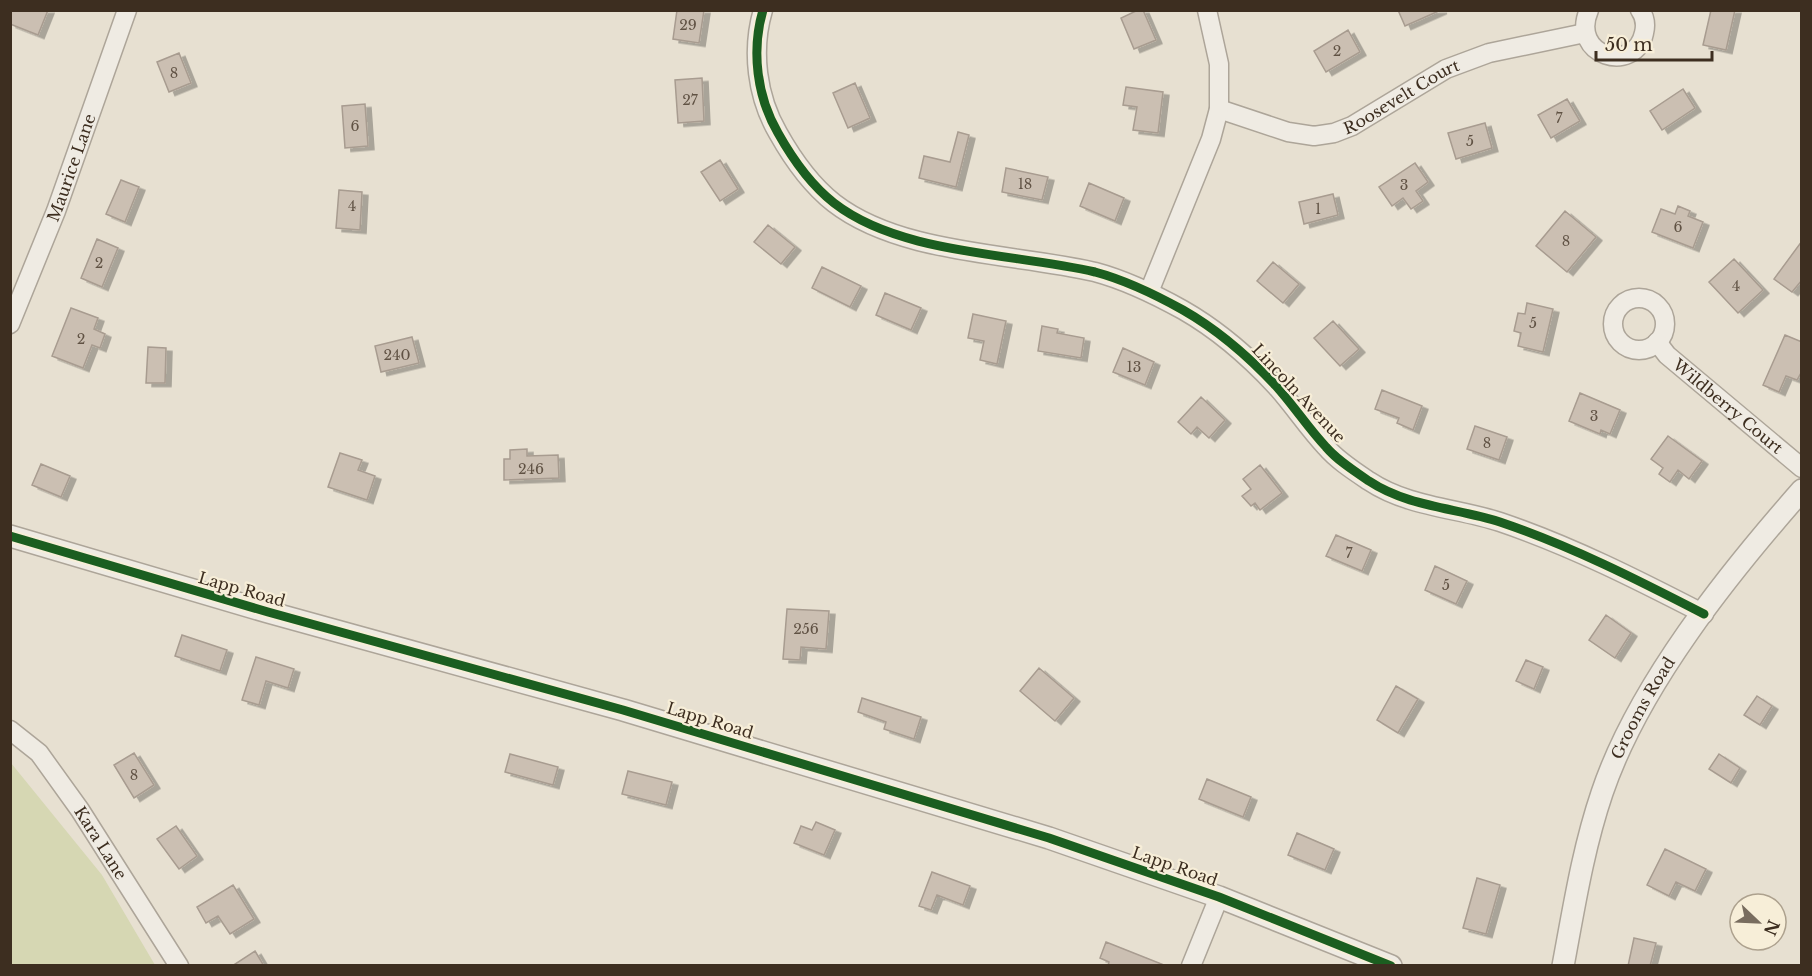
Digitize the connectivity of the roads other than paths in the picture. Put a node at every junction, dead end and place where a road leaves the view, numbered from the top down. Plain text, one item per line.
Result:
1 (127, 10) edge
2 (763, 10) edge
3 (1207, 10) edge
4 (1589, 10) edge
5 (1640, 10) edge
6 (1585, 33) junction
7 (1219, 109) junction
8 (1149, 292) junction
9 (10, 324) edge
10 (1657, 342) dead end
11 (1802, 468) edge
12 (1802, 490) edge
13 (10, 536) edge
14 (1704, 614) junction
15 (10, 730) edge
16 (1219, 897) junction
17 (179, 966) edge
18 (1191, 966) edge
19 (1391, 966) edge
20 (1563, 966) edge

1 - 9 street, Maurice Lane
2 - 8 street, Lincoln Avenue
3 - 7 street
4 - 6 street
5 - 6 street
6 - 7 street, Roosevelt Court
7 - 8 street
8 - 14 street, Lincoln Avenue
10 - 11 street, Wildberry Court
12 - 14 street, Grooms Road
13 - 16 street, Lapp Road
14 - 20 street, Grooms Road
15 - 17 street, Kara Lane
16 - 18 street
16 - 19 street, Lapp Road

